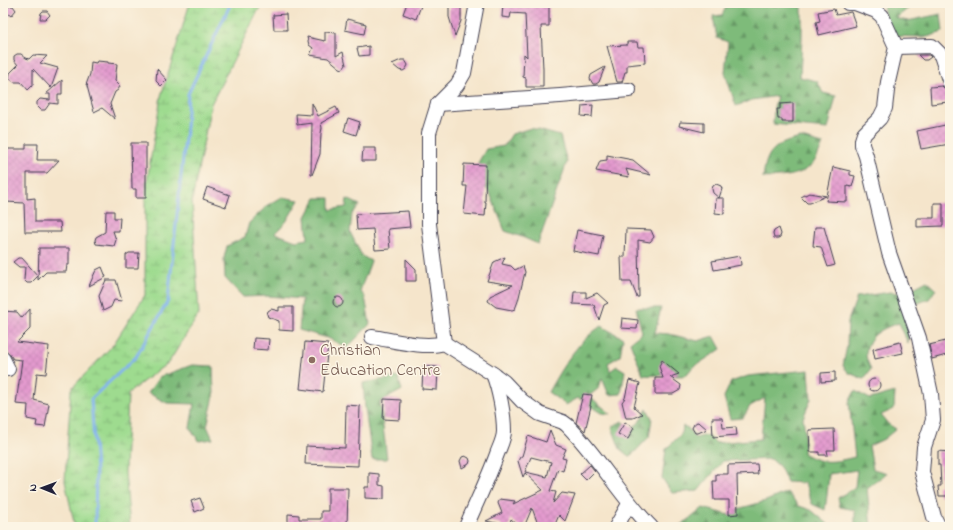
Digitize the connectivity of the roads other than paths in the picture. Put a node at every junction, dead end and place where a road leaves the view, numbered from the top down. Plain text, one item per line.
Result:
1 (477, 3) edge
2 (848, 3) edge
3 (896, 47) junction
4 (950, 83) edge
5 (629, 90) dead end
6 (438, 104) junction
7 (372, 337) dead end
8 (444, 343) junction
9 (493, 374) junction
10 (629, 504) junction
11 (466, 527) edge
12 (616, 527) edge
13 (651, 527) edge
14 (939, 527) edge

1 - 6 street
2 - 3 street
3 - 4 street
3 - 14 street
5 - 6 street
6 - 8 street
7 - 8 street
8 - 9 street
9 - 10 street
9 - 11 street
10 - 12 street
10 - 13 street

